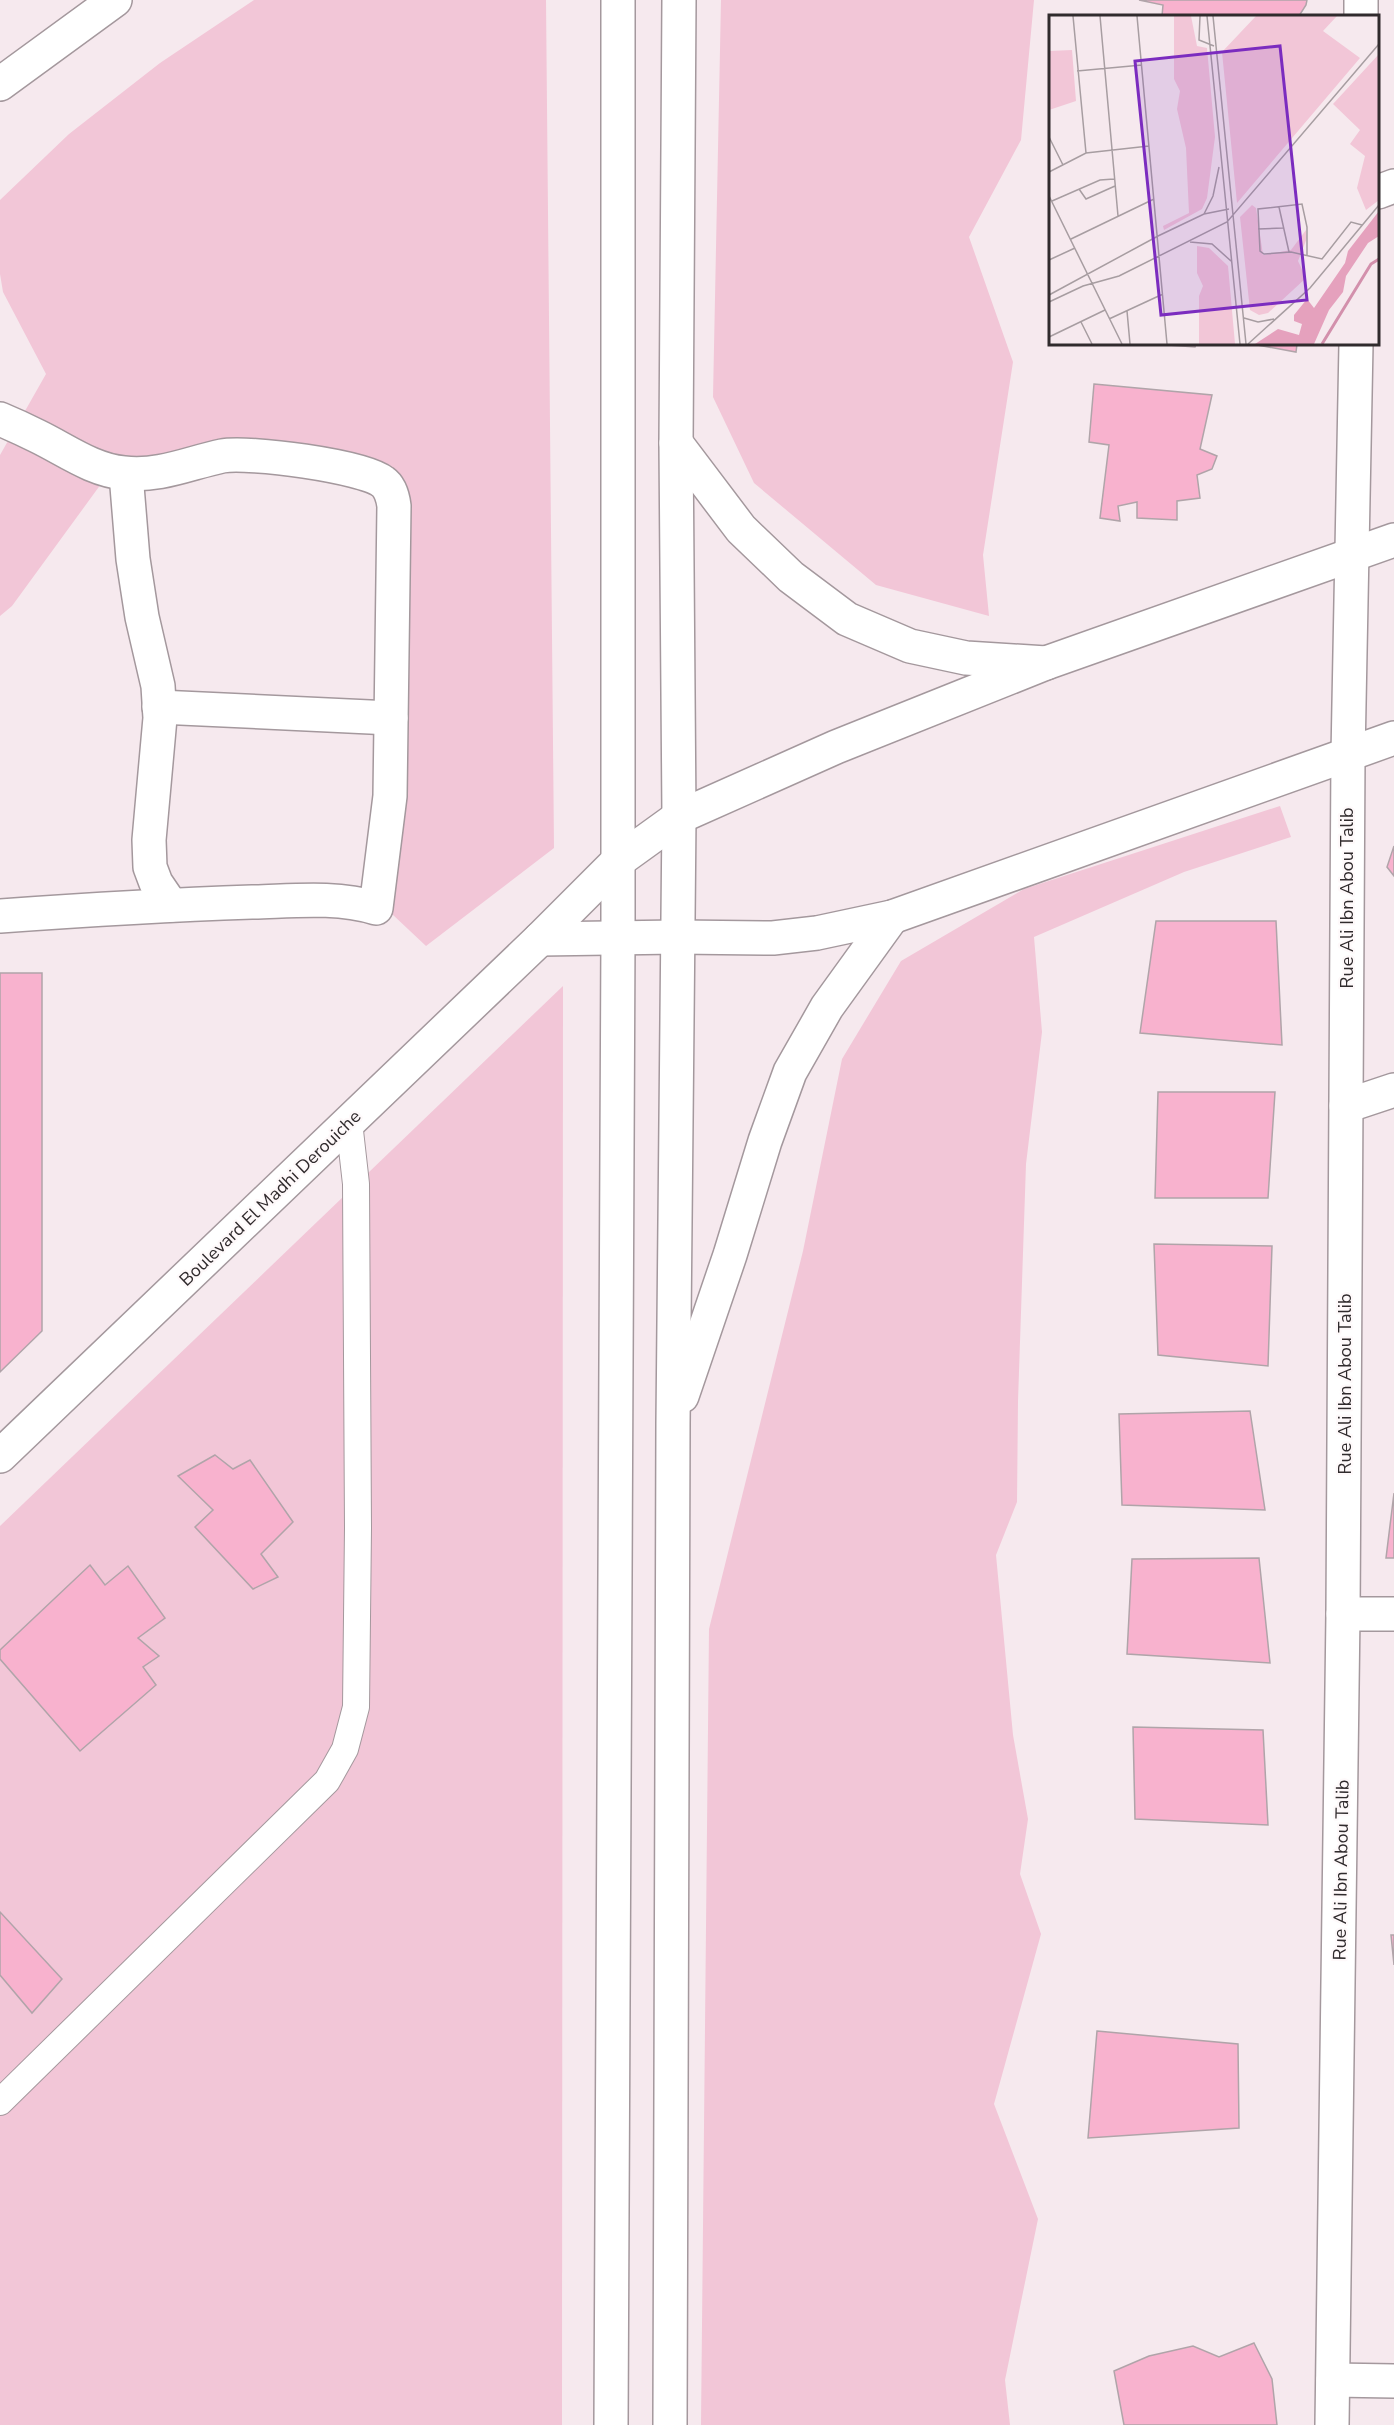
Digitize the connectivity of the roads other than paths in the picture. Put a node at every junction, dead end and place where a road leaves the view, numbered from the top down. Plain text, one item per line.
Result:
1 (115, 0) edge
2 (618, 0) edge
3 (679, 0) edge
4 (0, 84) edge
5 (1394, 186) edge
6 (1379, 191) edge
7 (1356, 345) edge
8 (0, 419) edge
9 (676, 443) junction
10 (126, 474) junction
11 (1394, 540) edge
12 (1352, 555) junction
13 (1046, 663) junction
14 (159, 707) junction
15 (392, 718) junction
16 (1394, 738) edge
17 (1348, 755) junction
18 (679, 817) junction
19 (618, 861) junction
20 (171, 905) junction
21 (0, 916) edge
22 (892, 917) junction
23 (618, 936) junction
24 (678, 937) junction
25 (540, 939) junction
26 (1394, 1090) edge
27 (1346, 1106) junction
28 (349, 1122) junction
29 (673, 1424) junction
30 (0, 1456) edge
31 (1344, 1614) junction
32 (1394, 1614) edge
33 (0, 2103) edge
34 (1333, 2380) junction
35 (1394, 2381) edge
36 (611, 2425) edge
37 (670, 2425) edge
38 (1332, 2425) edge

1 - 4 street
2 - 19 street
3 - 9 street
5 - 6 street
7 - 12 street, Rue Ali Ibn Abou Talib
8 - 10 street
9 - 13 street
9 - 18 street
10 - 14 street
10 - 15 street
11 - 12 street, Boulevard El Madhi Derouiche
12 - 13 street, Boulevard El Madhi Derouiche
12 - 17 street, Rue Ali Ibn Abou Talib
13 - 18 street, Boulevard El Madhi Derouiche
14 - 15 street
14 - 20 street
15 - 20 street
16 - 17 street
17 - 22 street
17 - 27 street, Rue Ali Ibn Abou Talib
18 - 19 street, Boulevard El Madhi Derouiche
18 - 24 street
19 - 23 street
19 - 25 street, Boulevard El Madhi Derouiche
20 - 21 street
22 - 24 street
22 - 29 street
23 - 24 street
23 - 25 street
23 - 36 street
24 - 29 street
25 - 28 street, Boulevard El Madhi Derouiche
26 - 27 street
27 - 31 street, Rue Ali Ibn Abou Talib
28 - 30 street, Boulevard El Madhi Derouiche
28 - 33 lane
29 - 37 street
31 - 32 street
31 - 34 street, Rue Ali Ibn Abou Talib
34 - 35 street
34 - 38 street, Rue Ali Ibn Abou Talib

